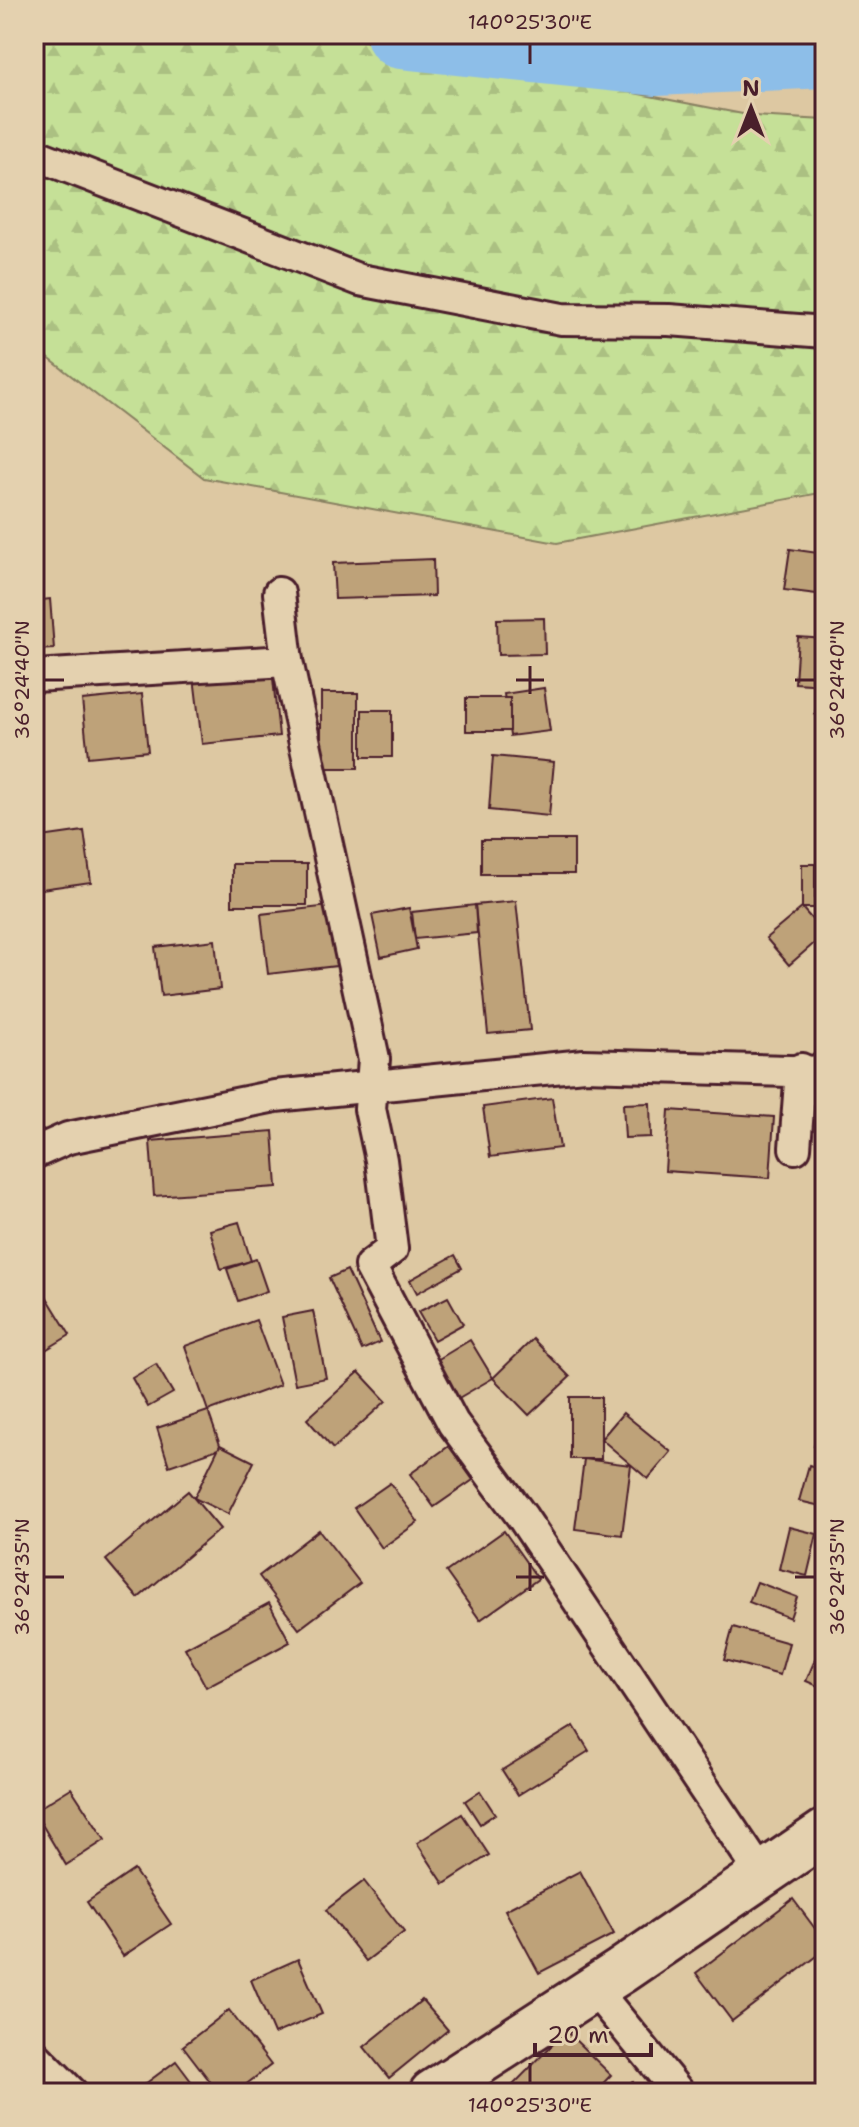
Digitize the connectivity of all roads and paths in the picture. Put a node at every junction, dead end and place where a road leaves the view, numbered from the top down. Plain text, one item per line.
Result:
1 (34, 154) edge
2 (825, 332) edge
3 (279, 593) dead end
4 (287, 661) junction
5 (34, 676) edge
6 (813, 1071) edge
7 (373, 1086) junction
8 (795, 1148) dead end
9 (34, 1153) edge
10 (825, 1832) edge
11 (762, 1875) junction
12 (594, 1989) junction
13 (34, 2055) edge
14 (72, 2093) edge
15 (432, 2093) edge
16 (679, 2093) edge

1 - 2 street
3 - 4 street
4 - 5 street
4 - 7 street
6 - 7 street
6 - 8 street
7 - 9 street
7 - 11 street
10 - 11 street
11 - 12 street
12 - 15 street
12 - 16 street
13 - 14 street

